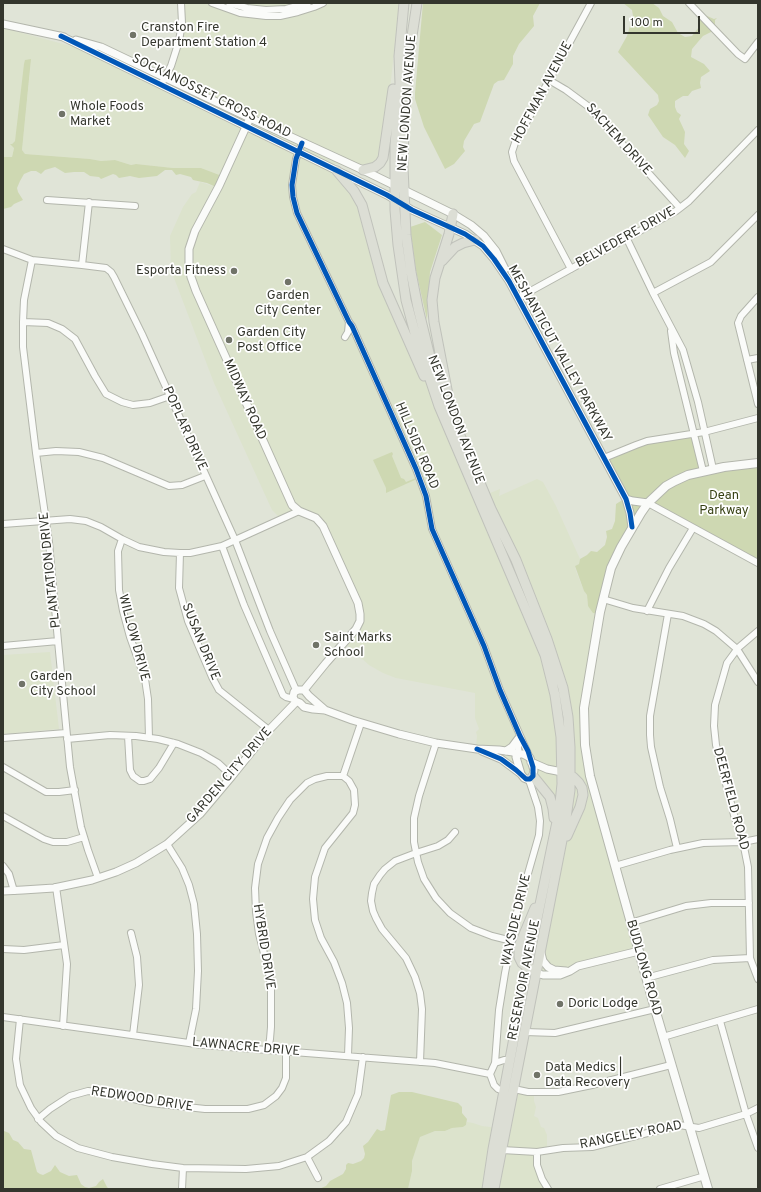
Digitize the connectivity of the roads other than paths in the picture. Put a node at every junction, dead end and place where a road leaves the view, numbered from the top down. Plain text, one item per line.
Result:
1 (181, 3) edge
2 (212, 3) edge
3 (229, 3) edge
4 (308, 3) edge
5 (323, 3) edge
6 (404, 3) edge
7 (417, 3) edge
8 (591, 3) edge
9 (689, 3) edge
10 (3, 24) edge
11 (61, 36) junction
12 (758, 42) edge
13 (399, 56) junction
14 (165, 77) junction
15 (549, 80) junction
16 (161, 84) junction
17 (250, 118) junction
18 (245, 126) junction
19 (758, 130) edge
20 (302, 143) junction
21 (298, 152) junction
22 (363, 170) junction
23 (337, 171) junction
24 (395, 186) junction
25 (404, 190) junction
26 (47, 200) dead end
27 (395, 200) junction
28 (89, 202) junction
29 (135, 206) dead end
30 (404, 206) junction
31 (680, 208) junction
32 (453, 214) junction
33 (758, 215) edge
34 (450, 228) junction
35 (627, 239) junction
36 (475, 240) junction
37 (3, 250) edge
38 (32, 260) junction
39 (440, 264) junction
40 (82, 265) junction
41 (571, 269) junction
42 (509, 281) junction
43 (653, 293) junction
44 (758, 297) edge
45 (518, 298) junction
46 (23, 322) junction
47 (349, 322) junction
48 (670, 327) junction
49 (345, 337) dead end
50 (758, 358) edge
51 (747, 360) junction
52 (170, 396) junction
53 (758, 404) edge
54 (439, 406) junction
55 (758, 418) edge
56 (452, 419) junction
57 (704, 432) junction
58 (694, 434) junction
59 (36, 453) junction
60 (604, 458) junction
61 (758, 463) edge
62 (713, 469) junction
63 (703, 471) junction
64 (205, 476) junction
65 (626, 499) junction
66 (648, 503) junction
67 (299, 510) junction
68 (47, 520) junction
69 (3, 524) edge
70 (632, 527) junction
71 (693, 528) junction
72 (122, 539) junction
73 (234, 540) junction
74 (222, 546) junction
75 (180, 553) junction
76 (758, 563) edge
77 (603, 599) junction
78 (647, 611) junction
79 (668, 614) junction
80 (758, 631) edge
81 (58, 642) junction
82 (3, 646) edge
83 (737, 649) junction
84 (758, 682) edge
85 (296, 690) junction
86 (306, 692) junction
87 (297, 701) junction
88 (325, 710) junction
89 (361, 723) junction
90 (269, 730) junction
91 (67, 736) junction
92 (128, 736) junction
93 (3, 738) edge
94 (149, 738) junction
95 (519, 738) junction
96 (174, 743) junction
97 (436, 743) junction
98 (477, 749) junction
99 (506, 751) junction
100 (519, 755) junction
101 (531, 760) junction
102 (3, 767) edge
103 (566, 773) junction
104 (521, 774) junction
105 (232, 776) junction
106 (343, 776) junction
107 (531, 778) junction
108 (74, 790) junction
109 (3, 816) edge
110 (455, 832) dead end
111 (554, 832) junction
112 (84, 837) junction
113 (758, 839) edge
114 (743, 842) junction
115 (166, 844) junction
116 (677, 848) junction
117 (561, 850) junction
118 (416, 853) junction
119 (3, 866) edge
120 (615, 866) junction
121 (98, 878) junction
122 (56, 887) junction
123 (3, 891) edge
124 (14, 891) junction
125 (749, 903) junction
126 (630, 922) junction
127 (131, 932) dead end
128 (512, 941) junction
129 (64, 945) junction
130 (3, 949) edge
131 (638, 951) junction
132 (541, 953) junction
133 (750, 958) junction
134 (528, 968) junction
135 (570, 971) junction
136 (536, 973) junction
137 (646, 978) junction
138 (758, 979) edge
139 (655, 1009) junction
140 (758, 1009) edge
141 (3, 1017) edge
142 (20, 1020) junction
143 (720, 1021) junction
144 (63, 1026) junction
145 (525, 1032) junction
146 (133, 1035) junction
147 (663, 1037) junction
148 (189, 1043) junction
149 (268, 1050) junction
150 (286, 1052) junction
151 (348, 1055) junction
152 (363, 1057) junction
153 (510, 1060) junction
154 (420, 1062) junction
155 (495, 1063) junction
156 (671, 1065) junction
157 (490, 1074) junction
158 (509, 1090) junction
159 (758, 1108) edge
160 (746, 1114) junction
161 (38, 1119) junction
162 (690, 1126) junction
163 (758, 1148) edge
164 (502, 1150) junction
165 (537, 1152) junction
166 (307, 1157) junction
167 (183, 1168) junction
168 (704, 1176) junction
169 (318, 1178) dead end
170 (182, 1189) edge
171 (487, 1189) edge
172 (494, 1189) edge
173 (548, 1189) edge
174 (660, 1189) edge
175 (708, 1189) edge

1 - 14 street
2 - 5 street
3 - 4 street
6 - 13 main road, NEW LONDON AVENUE
7 - 25 main road, NEW LONDON AVENUE
8 - 15 street, HOFFMAN AVENUE
9 - 12 street
10 - 11 street, SOCKANOSSET CROSS ROAD
11 - 14 street, SOCKANOSSET CROSS ROAD
11 - 16 street, SOCKANOSSET CROSS ROAD
13 - 22 main road
13 - 24 main road, NEW LONDON AVENUE
14 - 16 street
14 - 17 street, SOCKANOSSET CROSS ROAD
15 - 31 street, SACHEM DRIVE
15 - 41 street, HOFFMAN AVENUE
16 - 18 street, SOCKANOSSET CROSS ROAD
17 - 18 street, MIDWAY ROAD
17 - 20 street, SOCKANOSSET CROSS ROAD
18 - 21 street, SOCKANOSSET CROSS ROAD
18 - 67 street, MIDWAY ROAD
19 - 31 street, BELVEDERE DRIVE
20 - 21 street, HILLSIDE ROAD
20 - 22 street, SOCKANOSSET CROSS ROAD
21 - 23 street, SOCKANOSSET CROSS ROAD
21 - 47 street, HILLSIDE ROAD
22 - 24 street, SOCKANOSSET CROSS ROAD
23 - 27 street, SOCKANOSSET CROSS ROAD
23 - 54 main road
24 - 25 street, MESHANTICUT VALLEY PARKWAY
24 - 27 main road, NEW LONDON AVENUE
25 - 30 main road, NEW LONDON AVENUE
25 - 32 street, MESHANTICUT VALLEY PARKWAY
26 - 28 street
27 - 30 street, MESHANTICUT VALLEY PARKWAY
27 - 54 main road, NEW LONDON AVENUE
28 - 29 street
28 - 40 street
30 - 34 street, MESHANTICUT VALLEY PARKWAY
30 - 56 main road, NEW LONDON AVENUE
31 - 35 street, BELVEDERE DRIVE
32 - 34 main road
32 - 42 street, MESHANTICUT VALLEY PARKWAY
33 - 43 street
34 - 36 street, MESHANTICUT VALLEY PARKWAY
34 - 39 main road
35 - 41 street, BELVEDERE DRIVE
35 - 43 street
36 - 39 main road
36 - 42 street, MESHANTICUT VALLEY PARKWAY
37 - 38 street, POPLAR DRIVE
38 - 40 street, POPLAR DRIVE
38 - 46 street, PLANTATION DRIVE
39 - 56 main road
40 - 52 street, POPLAR DRIVE
41 - 45 street, BELVEDERE DRIVE
42 - 45 street, MESHANTICUT VALLEY PARKWAY
43 - 48 street
44 - 51 street
45 - 60 street, MESHANTICUT VALLEY PARKWAY
46 - 52 street
46 - 59 street, PLANTATION DRIVE
47 - 49 street
47 - 95 street, HILLSIDE ROAD
48 - 57 street
48 - 58 street
50 - 51 street
51 - 53 street
52 - 64 street, POPLAR DRIVE
54 - 103 main road, NEW LONDON AVENUE
55 - 57 street
56 - 103 main road, NEW LONDON AVENUE
57 - 58 street
57 - 62 street
58 - 60 street
58 - 63 street
59 - 64 street
59 - 68 street, PLANTATION DRIVE
60 - 65 street, MESHANTICUT VALLEY PARKWAY
61 - 62 main road
62 - 63 main road
63 - 66 main road
64 - 73 street, POPLAR DRIVE
65 - 66 street
65 - 70 street
66 - 70 main road
66 - 71 street
67 - 73 street
67 - 86 street, MIDWAY ROAD
68 - 69 street
68 - 72 street
68 - 81 street, PLANTATION DRIVE
70 - 77 main road
71 - 76 street
71 - 78 street
72 - 75 street
72 - 94 street, WILLOW DRIVE
73 - 74 street
73 - 85 street, POPLAR DRIVE
74 - 75 street
74 - 87 street
75 - 90 street, SUSAN DRIVE
77 - 78 street
77 - 120 main road, BUDLONG ROAD
78 - 79 street
79 - 83 street
79 - 116 street
80 - 83 street, DEERFIELD ROAD
81 - 82 street
81 - 91 street, PLANTATION DRIVE
83 - 84 street
83 - 114 street, DEERFIELD ROAD
85 - 86 street
85 - 87 street
86 - 87 street, GARDEN CITY DRIVE
86 - 88 street
87 - 88 street
87 - 90 street, GARDEN CITY DRIVE
88 - 89 street
89 - 97 street
89 - 106 street
90 - 105 street, GARDEN CITY DRIVE
91 - 92 street
91 - 93 street
91 - 108 street, PLANTATION DRIVE
92 - 94 street
92 - 96 street
94 - 96 street
95 - 99 street
95 - 100 street, HILLSIDE ROAD
95 - 101 street, HILLSIDE ROAD
96 - 105 street
97 - 98 street
97 - 118 street
98 - 99 street
98 - 104 street
99 - 100 street
100 - 101 street
100 - 104 street
101 - 103 street
101 - 107 street
102 - 108 street
103 - 111 main road
103 - 117 main road, RESERVOIR AVENUE
103 - 117 main road
104 - 107 street
105 - 115 street, GARDEN CITY DRIVE
106 - 149 street, HYBRID DRIVE
106 - 151 street
107 - 111 main road
107 - 128 street, WAYSIDE DRIVE
108 - 112 street, PLANTATION DRIVE
109 - 112 street
110 - 118 street
111 - 134 main road
112 - 121 street, PLANTATION DRIVE
113 - 114 street
114 - 116 street
114 - 125 street, DEERFIELD ROAD
115 - 121 street, GARDEN CITY DRIVE
115 - 148 street
116 - 120 street
117 - 132 main road, RESERVOIR AVENUE
118 - 128 street
118 - 154 street
119 - 124 street
120 - 126 main road, BUDLONG ROAD
121 - 122 street, GARDEN CITY DRIVE
122 - 124 street, GARDEN CITY DRIVE
122 - 129 street
123 - 124 street, GARDEN CITY DRIVE
125 - 126 street
125 - 133 street, DEERFIELD ROAD
126 - 131 main road, BUDLONG ROAD
127 - 146 street
128 - 155 street, WAYSIDE DRIVE
129 - 130 street
129 - 144 street
131 - 135 street
131 - 137 main road, BUDLONG ROAD
132 - 135 street
132 - 136 main road, RESERVOIR AVENUE
133 - 137 street
133 - 138 street, DEERFIELD ROAD
134 - 136 main road
134 - 153 main road, RESERVOIR AVENUE
135 - 136 street
136 - 145 main road, RESERVOIR AVENUE
137 - 139 main road, BUDLONG ROAD
139 - 145 street
139 - 147 main road, BUDLONG ROAD
140 - 143 street
141 - 142 street, LAWNACRE DRIVE
142 - 144 street, LAWNACRE DRIVE
142 - 161 street
143 - 147 street
143 - 160 street
144 - 146 street, LAWNACRE DRIVE
145 - 158 main road, RESERVOIR AVENUE
146 - 148 street, LAWNACRE DRIVE
147 - 156 main road, BUDLONG ROAD
148 - 149 street, LAWNACRE DRIVE
149 - 150 street, LAWNACRE DRIVE
150 - 151 street, LAWNACRE DRIVE
150 - 161 street, REDWOOD DRIVE
151 - 152 street, LAWNACRE DRIVE
152 - 154 street, LAWNACRE DRIVE
152 - 166 street
153 - 155 street
153 - 158 main road, RESERVOIR AVENUE
154 - 157 street, LAWNACRE DRIVE
155 - 157 street
156 - 158 street
156 - 162 main road, BUDLONG ROAD
157 - 158 street
158 - 164 main road, RESERVOIR AVENUE
158 - 171 main road, RESERVOIR AVENUE
159 - 160 street, RANGELEY ROAD
160 - 162 street, RANGELEY ROAD
160 - 163 street
161 - 167 street
162 - 165 street, RANGELEY ROAD
162 - 168 main road, BUDLONG ROAD
164 - 165 street, RANGELEY ROAD
164 - 172 main road, RESERVOIR AVENUE
165 - 173 street
166 - 167 street
166 - 169 street
167 - 170 street
168 - 174 street
168 - 175 main road, BUDLONG ROAD

